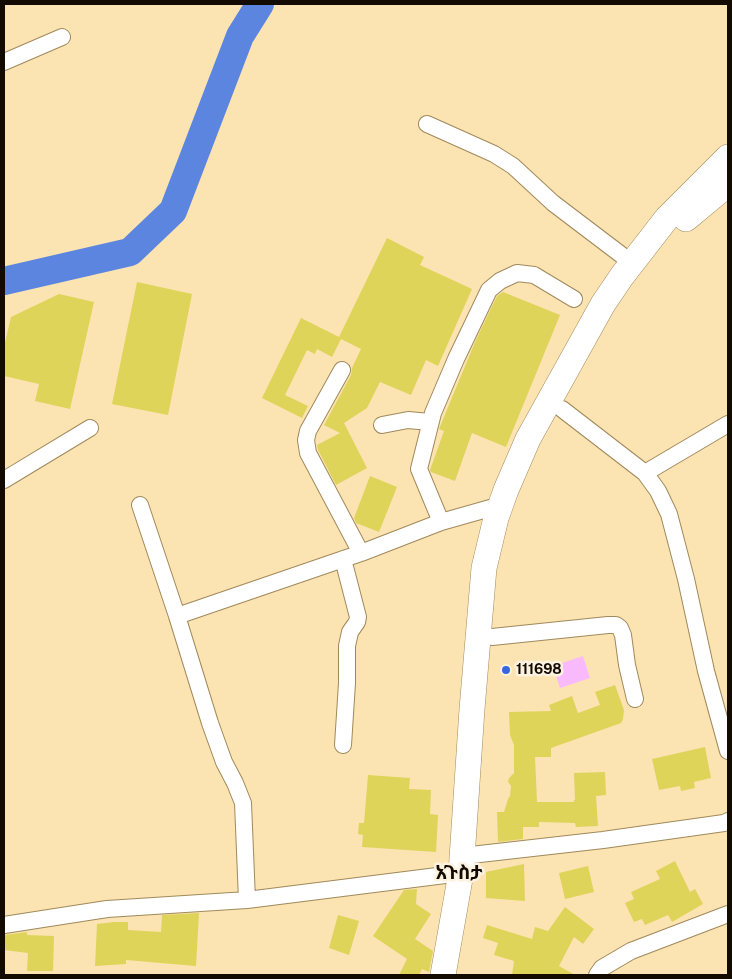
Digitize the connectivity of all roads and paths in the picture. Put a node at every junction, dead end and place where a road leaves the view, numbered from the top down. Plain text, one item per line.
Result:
1 (62, 37) dead end
2 (4, 62) edge
3 (427, 124) dead end
4 (728, 157) edge
5 (728, 184) edge
6 (632, 263) junction
7 (574, 299) dead end
8 (342, 370) dead end
9 (562, 409) junction
10 (430, 422) junction
11 (728, 424) edge
12 (382, 425) dead end
13 (90, 428) dead end
14 (646, 473) junction
15 (4, 480) edge
16 (140, 505) dead end
17 (500, 505) junction
18 (441, 522) junction
19 (361, 553) junction
20 (343, 559) junction
21 (177, 616) junction
22 (492, 637) junction
23 (635, 699) dead end
24 (343, 745) dead end
25 (728, 751) edge
26 (727, 827) edge
27 (466, 864) junction
28 (247, 900) junction
29 (728, 914) edge
30 (4, 925) edge
31 (443, 975) edge
32 (451, 975) edge
33 (597, 975) edge

1 - 2 street
3 - 6 street
4 - 6 main road
5 - 9 main road
6 - 17 main road
7 - 10 street
8 - 19 street
9 - 14 street
9 - 22 main road
10 - 12 street
10 - 18 street
11 - 14 street
13 - 15 street
14 - 25 street
16 - 21 street
17 - 18 street
17 - 27 main road
18 - 19 street
19 - 20 street
20 - 21 street
20 - 24 street
21 - 28 street
22 - 23 street
22 - 27 main road
26 - 27 street
27 - 28 street
27 - 31 main road
27 - 32 main road
28 - 30 street
29 - 33 street

